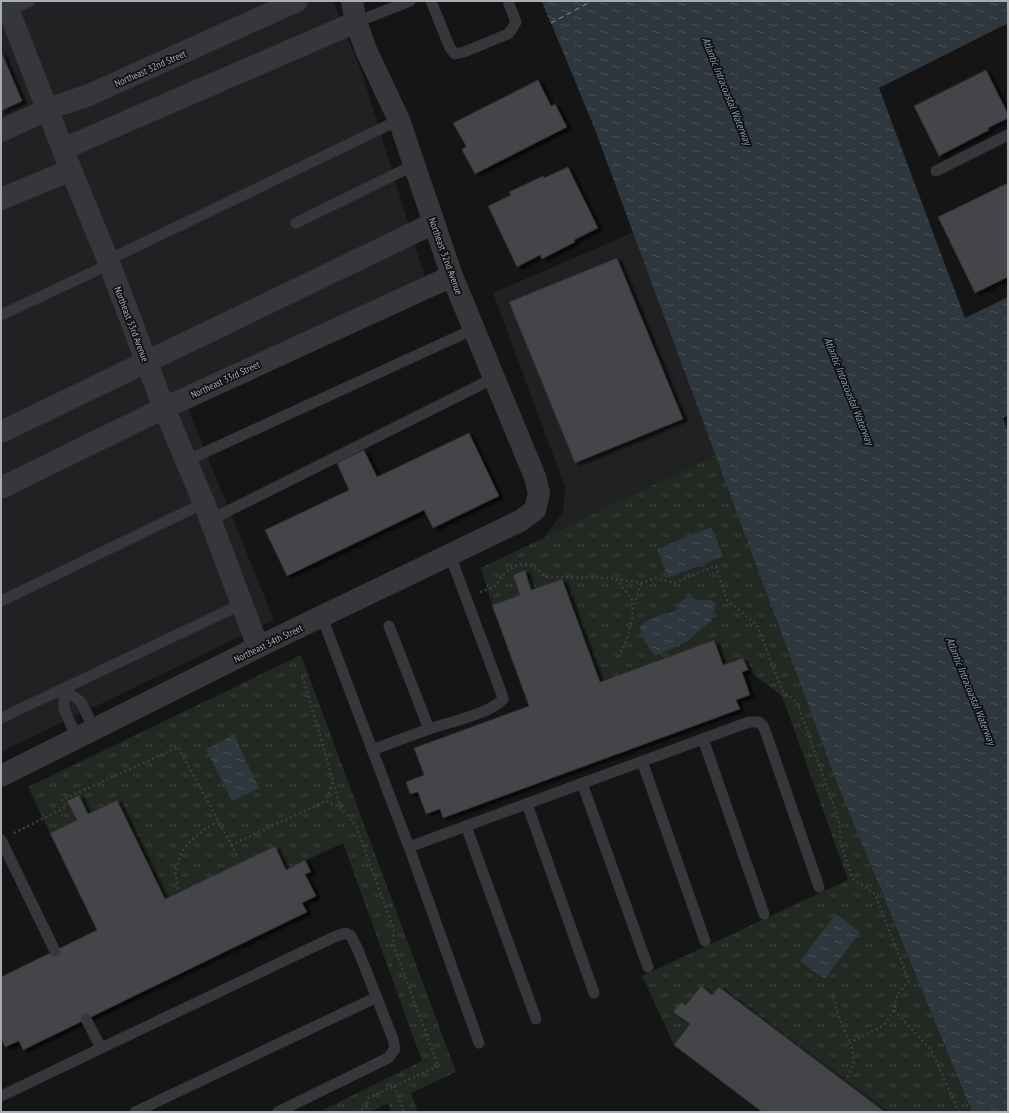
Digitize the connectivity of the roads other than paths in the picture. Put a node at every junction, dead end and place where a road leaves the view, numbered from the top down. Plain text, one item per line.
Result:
1 (30, 1) edge
2 (297, 1) edge
3 (431, 1) edge
4 (508, 1) edge
5 (406, 2) edge
6 (5, 9) edge
7 (354, 11) edge
8 (48, 109) junction
9 (399, 120) junction
10 (1, 132) edge
11 (1008, 135) edge
12 (63, 149) junction
13 (414, 165) junction
14 (71, 170) junction
15 (936, 171) dead end
16 (1, 199) edge
17 (296, 223) dead end
18 (434, 223) junction
19 (109, 262) junction
20 (452, 276) junction
21 (1, 315) edge
22 (474, 329) junction
23 (146, 362) junction
24 (494, 378) junction
25 (164, 408) junction
26 (1, 432) edge
27 (186, 461) junction
28 (1, 488) edge
29 (535, 510) joint
30 (207, 511) junction
31 (450, 555) junction
32 (1, 601) edge
33 (242, 604) junction
34 (322, 617) junction
35 (389, 626) dead end
36 (258, 648) junction
37 (64, 688) junction
38 (1, 718) edge
39 (429, 729) junction
40 (86, 734) junction
41 (703, 739) junction
42 (372, 750) junction
43 (642, 761) junction
44 (1, 776) edge
45 (582, 783) junction
46 (526, 804) junction
47 (466, 826) junction
48 (1, 840) edge
49 (409, 847) junction
50 (819, 887) dead end
51 (764, 914) dead end
52 (705, 941) dead end
53 (55, 951) dead end
54 (648, 967) dead end
55 (594, 993) dead end
56 (377, 997) junction
57 (86, 1019) dead end
58 (536, 1019) dead end
59 (479, 1043) dead end
60 (101, 1048) junction
61 (1, 1096) edge
62 (135, 1112) edge
63 (278, 1112) edge

1 - 6 lane
2 - 8 street, Northeast 32nd Street
3 - 4 lane
5 - 7 lane
6 - 8 street, Northeast 33rd Avenue
7 - 9 street, Northeast 32nd Avenue
7 - 12 street
8 - 10 street, Northeast 32nd Street
8 - 12 street, Northeast 33rd Avenue
9 - 13 street, Northeast 32nd Avenue
9 - 19 lane
11 - 15 lane
12 - 14 street, Northeast 33rd Avenue
13 - 17 lane
13 - 18 street, Northeast 32nd Avenue
14 - 16 street
14 - 19 street, Northeast 33rd Avenue
18 - 20 street, Northeast 32nd Avenue
18 - 23 street
19 - 21 lane
19 - 23 street, Northeast 33rd Avenue
20 - 22 street, Northeast 32nd Avenue
20 - 25 street, Northeast 33rd Street
22 - 24 street, Northeast 32nd Avenue
22 - 27 lane
23 - 25 street, Northeast 33rd Avenue
23 - 26 street
24 - 29 street, Northeast 32nd Avenue
24 - 30 lane
25 - 27 street, Northeast 33rd Avenue
25 - 28 street, Northeast 33rd Street
27 - 30 street, Northeast 33rd Avenue
29 - 31 street, Northeast 34th Street
30 - 32 lane
30 - 33 street, Northeast 33rd Avenue
31 - 34 street, Northeast 34th Street
31 - 39 lane
33 - 36 street, Northeast 33rd Avenue
33 - 37 lane
34 - 36 street, Northeast 34th Street
34 - 42 lane
35 - 39 lane
36 - 40 street, Northeast 34th Street
37 - 38 lane
37 - 40 lane
37 - 40 lane
39 - 42 lane
40 - 44 street, Northeast 34th Street
41 - 43 lane
41 - 50 lane
41 - 51 lane
42 - 49 lane
43 - 45 lane
43 - 52 lane
45 - 46 lane
45 - 54 lane
46 - 47 lane
46 - 55 lane
47 - 49 lane
47 - 58 lane
48 - 53 lane
49 - 59 lane
56 - 60 lane
56 - 62 lane
56 - 63 lane
57 - 60 lane
60 - 61 lane

